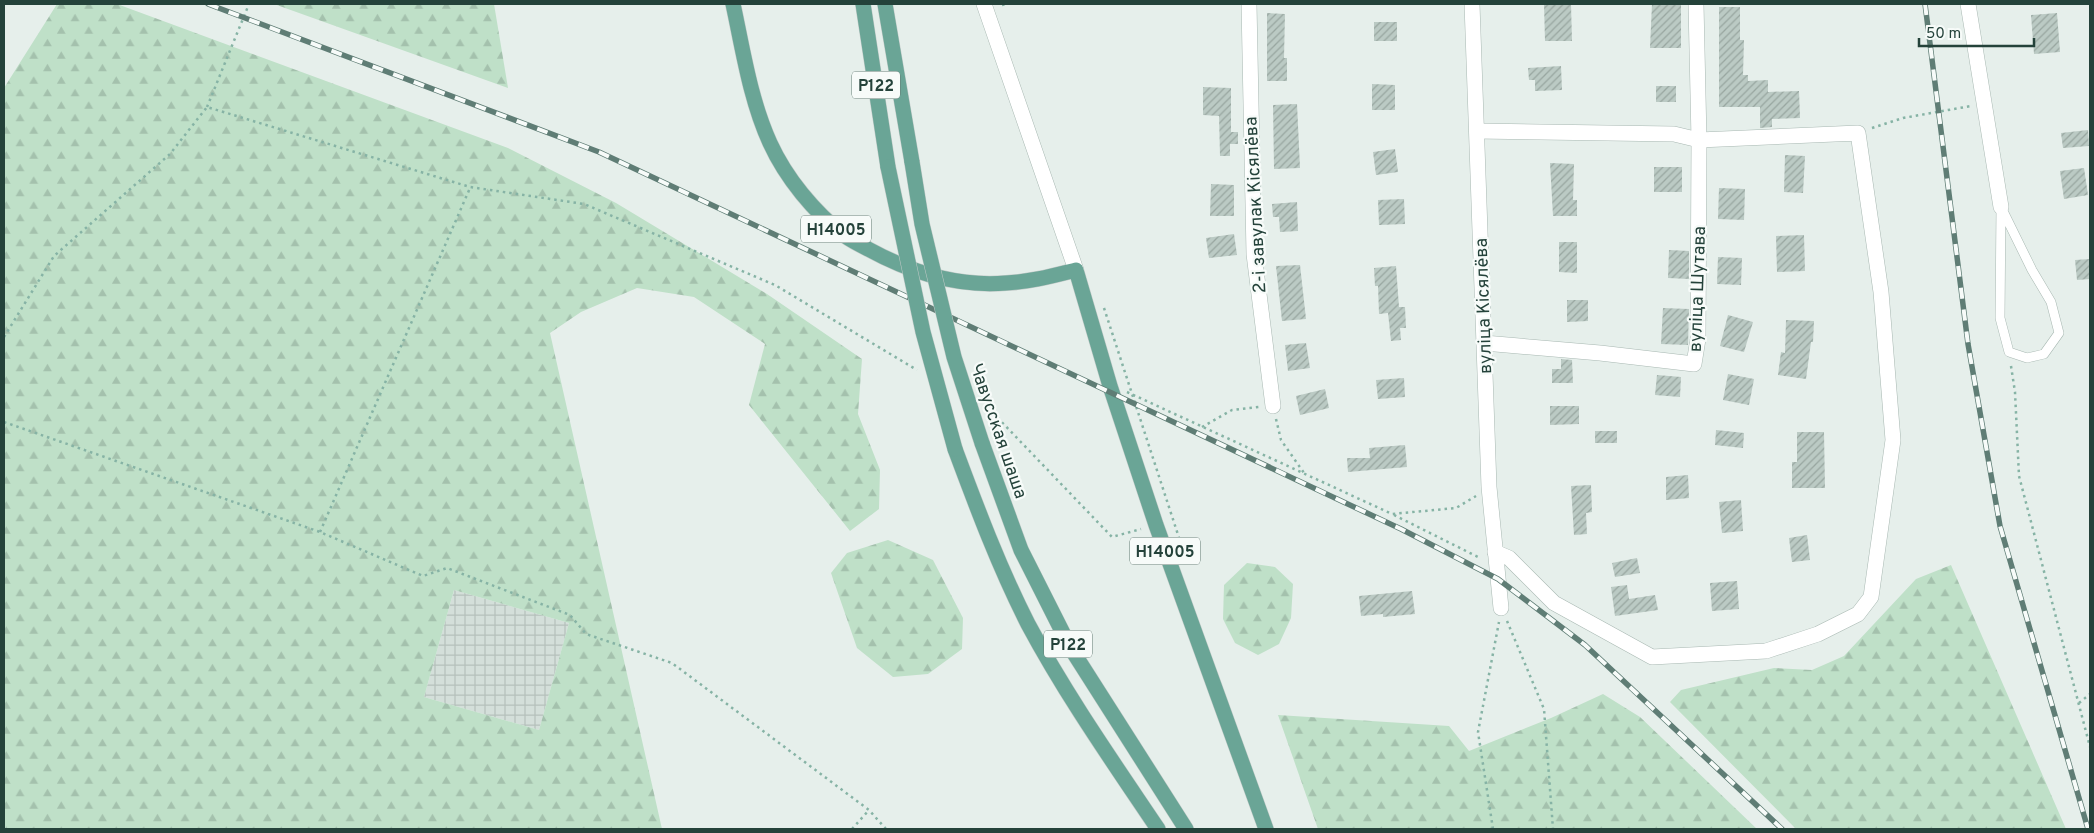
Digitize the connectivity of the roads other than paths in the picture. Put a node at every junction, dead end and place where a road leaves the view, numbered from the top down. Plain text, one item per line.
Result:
1 (733, 4) edge
2 (863, 4) edge
3 (884, 4) edge
4 (984, 4) edge
5 (1249, 4) edge
6 (1472, 4) edge
7 (1696, 4) edge
8 (1968, 4) edge
9 (1477, 131) junction
10 (1699, 140) junction
11 (2001, 207) junction
12 (1076, 270) junction
13 (1484, 343) junction
14 (1273, 406) road end
15 (1496, 560) junction
16 (1502, 608) road end
17 (1158, 829) edge
18 (1186, 829) edge
19 (1266, 829) edge

1 - 12 main road, Н14005
2 - 17 main road, Р122, bridge
3 - 18 main road, Чавусская шаша / Р122, bridge
4 - 12 street, Н14005
5 - 14 street, 2-і завулак Кісялёва
6 - 9 street, вуліца Кісялёва
7 - 10 street, вуліца Шутава
8 - 11 street
9 - 10 street
9 - 13 street, вуліца Кісялёва
10 - 13 street, вуліца Шутава
10 - 15 street
11 - 11 lane
12 - 19 main road, Н14005
13 - 15 street, вуліца Кісялёва
15 - 16 street, вуліца Кісялёва

